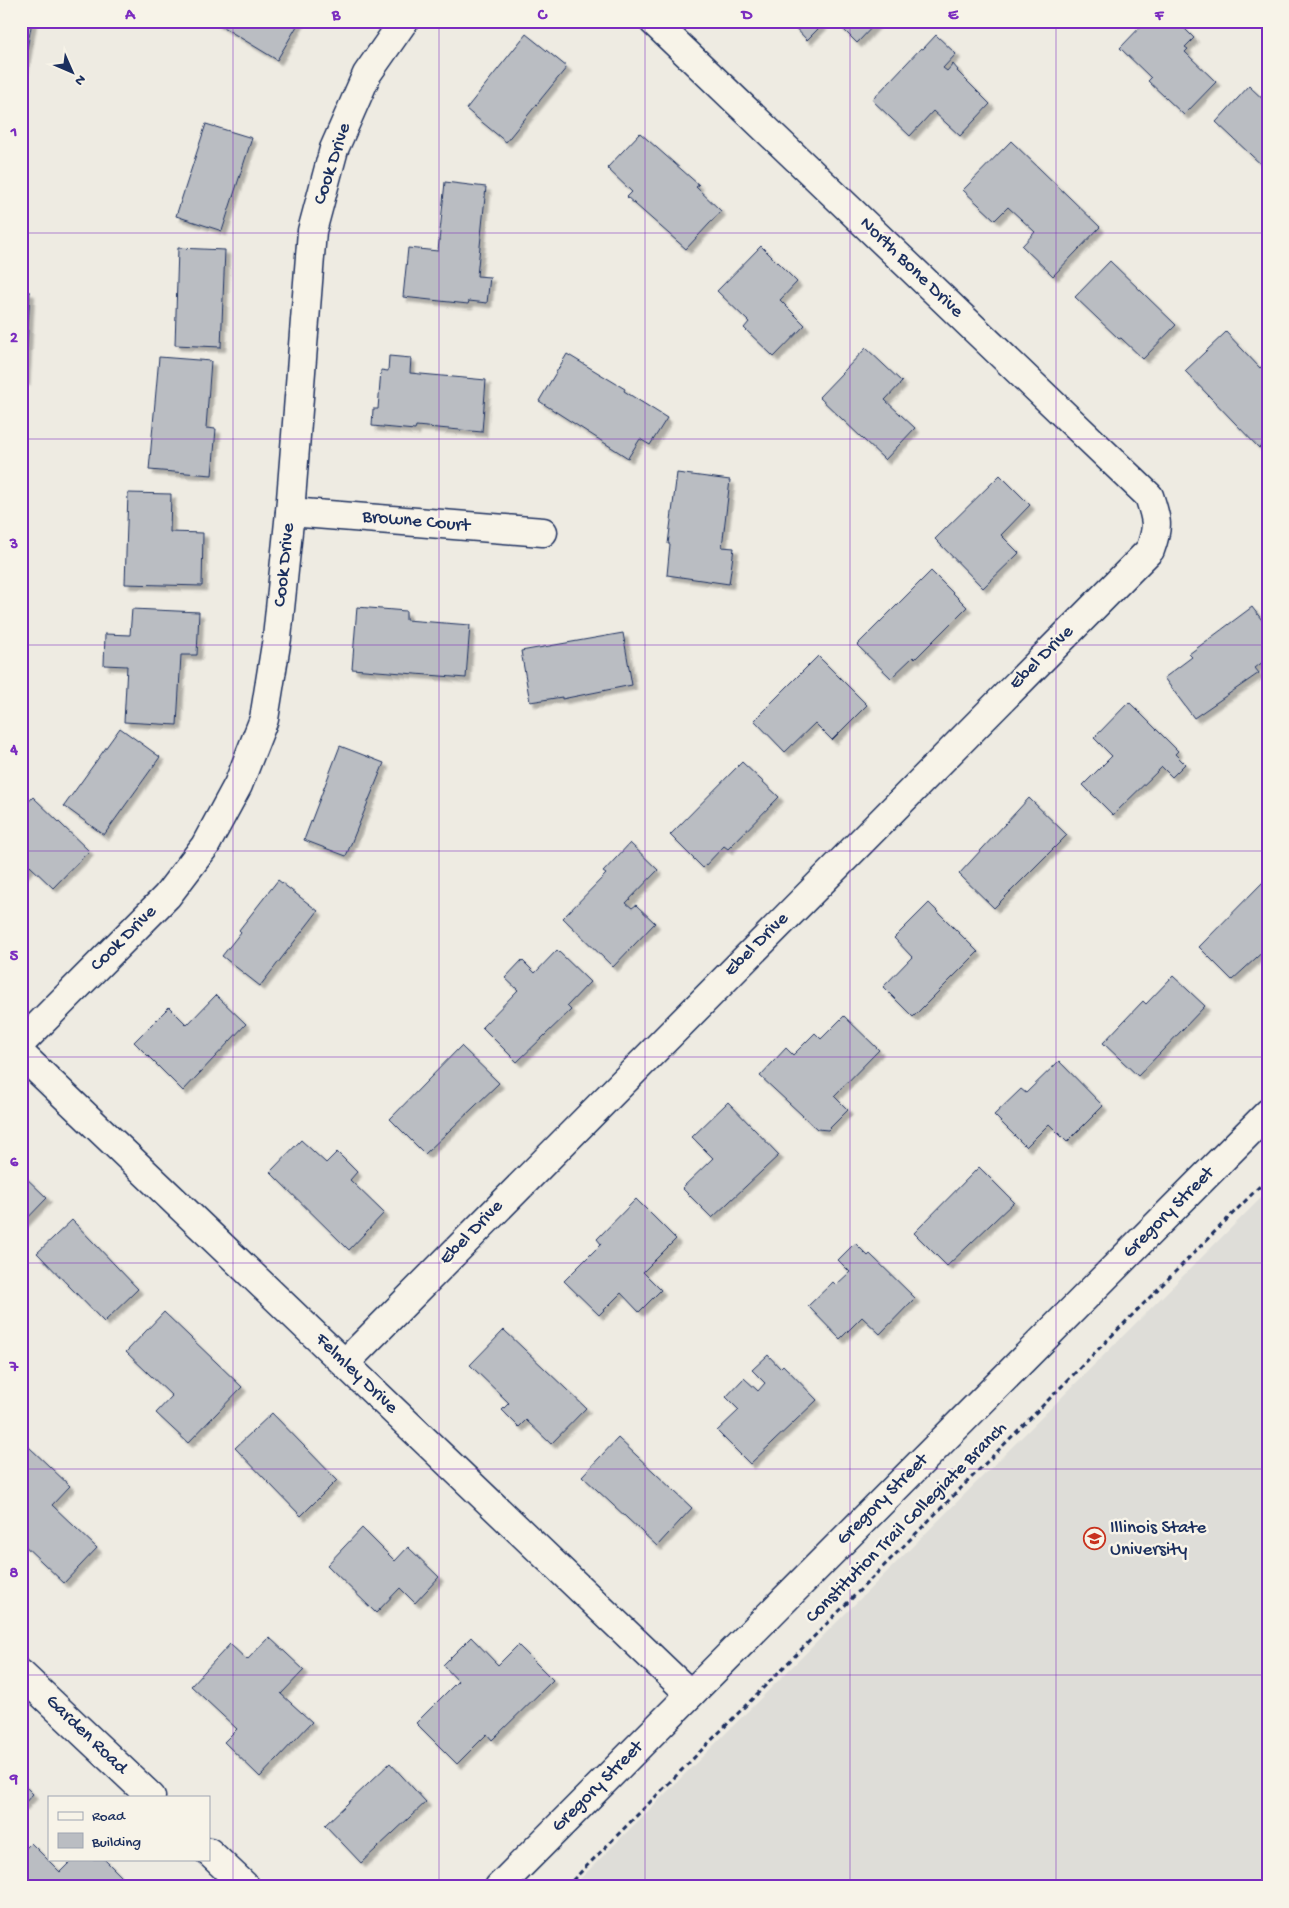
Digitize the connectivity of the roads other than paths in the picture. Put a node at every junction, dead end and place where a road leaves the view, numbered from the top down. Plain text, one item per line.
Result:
1 (404, 21) edge
2 (653, 21) edge
3 (290, 512) junction
4 (1158, 522) joint
5 (542, 532) dead end
6 (21, 1043) edge
7 (21, 1054) edge
8 (1268, 1113) edge
9 (345, 1363) junction
10 (21, 1674) edge
11 (690, 1694) junction
12 (150, 1796) edge
13 (210, 1853) edge
14 (246, 1887) edge
15 (498, 1887) edge

1 - 3 street, Cook Drive
2 - 4 street, North Bone Drive
3 - 5 street, Browne Court
3 - 6 street, Cook Drive
4 - 9 street, Ebel Drive
7 - 9 street, Felmley Drive
8 - 11 street, Gregory Street
9 - 11 street, Felmley Drive
10 - 12 street, Garden Road
11 - 15 street, Gregory Street
13 - 14 street

